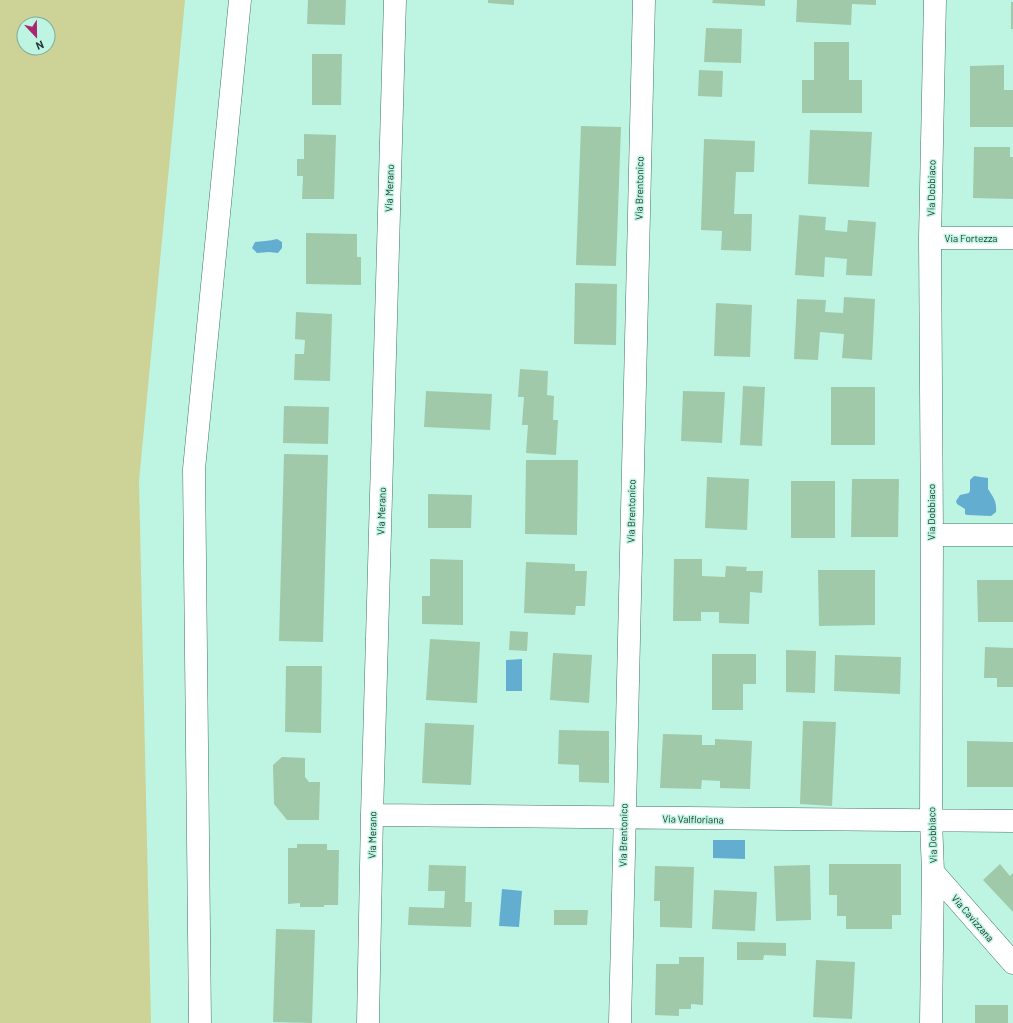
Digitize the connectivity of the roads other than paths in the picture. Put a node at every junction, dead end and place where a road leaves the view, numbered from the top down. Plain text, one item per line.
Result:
1 (240, 0) edge
2 (395, 0) edge
3 (644, 0) edge
4 (935, 0) edge
5 (930, 238) junction
6 (1013, 238) edge
7 (932, 535) junction
8 (1013, 535) edge
9 (372, 815) junction
10 (624, 818) junction
11 (931, 821) junction
12 (1013, 822) edge
13 (933, 872) junction
14 (1013, 963) edge
15 (200, 1023) edge
16 (368, 1023) edge
17 (620, 1023) edge
18 (931, 1023) edge

1 - 15 street
2 - 9 street, Via Merano
3 - 10 street, Via Brentonico
4 - 5 street, Via Dobbiaco
5 - 6 street, Via Fortezza
5 - 7 street, Via Dobbiaco
7 - 8 street
7 - 11 street, Via Dobbiaco
9 - 10 street, Via Valfloriana
9 - 16 street, Via Merano
10 - 11 street, Via Valfloriana
10 - 17 street, Via Brentonico
11 - 12 street, Via Valfloriana
11 - 13 street, Via Dobbiaco
13 - 14 street, Via Cavizzana
13 - 18 street, Via Dobbiaco

